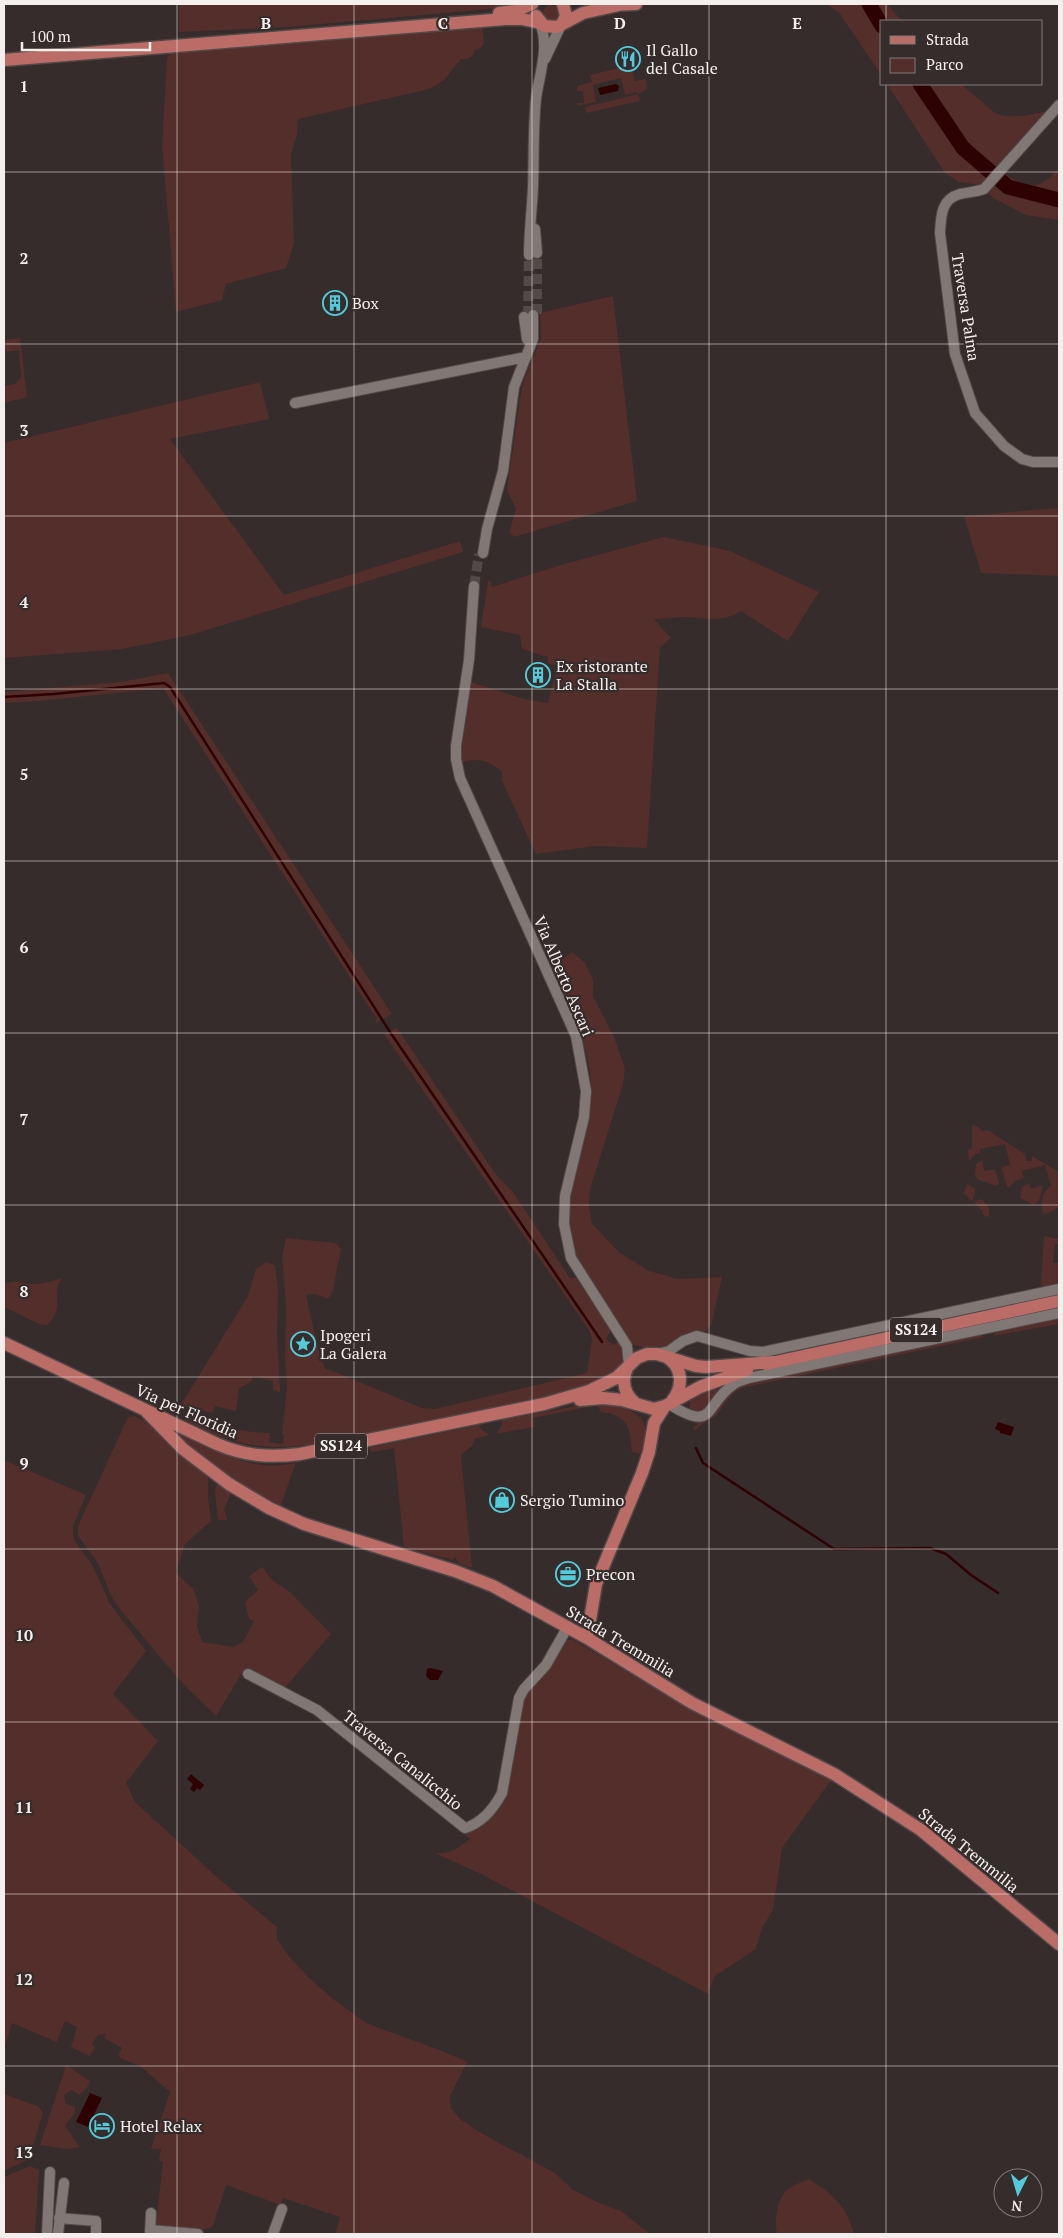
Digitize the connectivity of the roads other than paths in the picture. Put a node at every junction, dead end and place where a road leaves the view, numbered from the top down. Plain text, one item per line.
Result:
1 (563, 4) edge
2 (596, 4) edge
3 (636, 4) edge
4 (619, 5) junction
5 (534, 9) edge
6 (561, 24) junction
7 (4, 53) edge
8 (4, 60) edge
9 (542, 67) junction
10 (1059, 105) edge
11 (531, 255) tunnel mouth
12 (531, 315) tunnel mouth
13 (526, 357) junction
14 (295, 403) dead end
15 (1059, 462) edge
16 (481, 553) tunnel mouth
17 (476, 585) tunnel mouth
18 (1059, 1289) edge
19 (1059, 1301) edge
20 (1059, 1313) edge
21 (683, 1341) junction
22 (4, 1343) edge
23 (627, 1346) junction
24 (656, 1354) junction
25 (773, 1362) junction
26 (678, 1365) junction
27 (628, 1367) junction
28 (544, 1404) junction
29 (669, 1404) junction
30 (640, 1406) junction
31 (145, 1410) junction
32 (652, 1434) junction
33 (567, 1628) junction
34 (587, 1638) junction
35 (248, 1674) dead end
36 (1059, 1944) edge
37 (50, 2172) dead end
38 (64, 2183) dead end
39 (282, 2209) dead end
40 (151, 2213) dead end
41 (59, 2218) junction
42 (150, 2232) edge
43 (47, 2234) edge
44 (58, 2234) edge
45 (96, 2234) edge
46 (198, 2234) edge
47 (273, 2234) edge

1 - 6 main road
2 - 4 main road
3 - 4 main road
4 - 6 main road
5 - 6 main road
5 - 7 main road
5 - 8 main road
5 - 9 street
6 - 9 street
9 - 11 street
10 - 15 street, Traversa Palma
12 - 13 street
13 - 14 street
13 - 16 street
17 - 23 street, Via Alberto Ascari
18 - 21 street
19 - 25 main road, SS124
20 - 29 street
21 - 24 street
21 - 26 street
22 - 31 main road, Via per Floridia
23 - 24 street
23 - 27 street
24 - 26 main road
24 - 27 main road
25 - 26 main road
25 - 29 main road
26 - 29 main road
27 - 28 main road
27 - 30 main road
28 - 30 main road
28 - 31 main road, Via per Floridia / SS124
29 - 30 main road
29 - 32 main road
30 - 32 main road
31 - 33 main road, Strada Tremmilia
32 - 34 main road
33 - 34 main road, Strada Tremmilia
33 - 35 street, Traversa Canalicchio
34 - 36 main road, Strada Tremmilia
37 - 43 street
38 - 41 street
39 - 47 street
40 - 42 street
41 - 44 street
41 - 45 street
42 - 46 street

